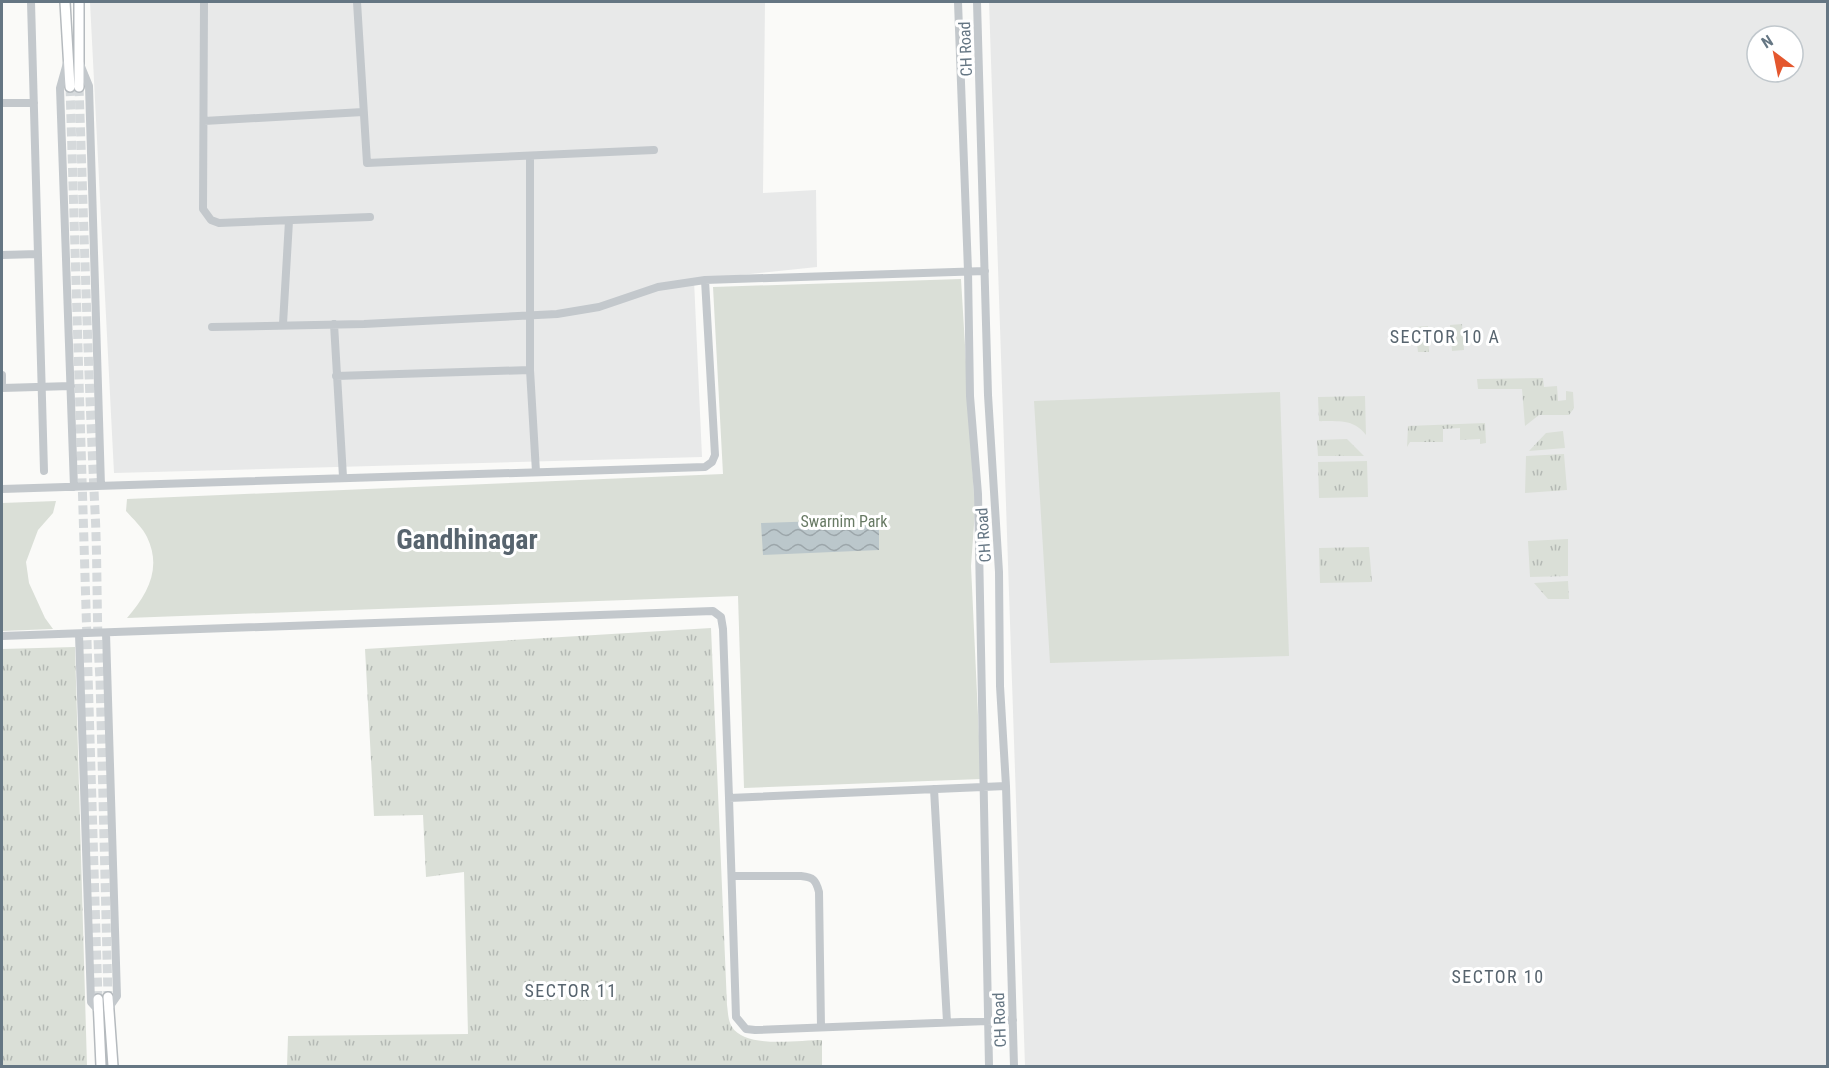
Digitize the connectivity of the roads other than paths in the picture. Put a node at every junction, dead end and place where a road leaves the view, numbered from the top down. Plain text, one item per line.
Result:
1 (31, 2) edge
2 (65, 2) edge
3 (79, 2) edge
4 (204, 2) edge
5 (357, 2) edge
6 (958, 2) edge
7 (977, 2) edge
8 (68, 59) junction
9 (79, 60) junction
10 (2, 103) edge
11 (34, 103) junction
12 (363, 112) junction
13 (204, 121) junction
14 (654, 150) dead end
15 (530, 156) junction
16 (370, 217) dead end
17 (289, 221) junction
18 (38, 254) junction
19 (2, 255) edge
20 (968, 271) junction
21 (986, 271) junction
22 (705, 280) junction
23 (531, 316) junction
24 (283, 324) junction
25 (334, 324) junction
26 (212, 327) dead end
27 (530, 370) junction
28 (2, 375) edge
29 (336, 376) junction
30 (71, 386) junction
31 (42, 387) junction
32 (2, 388) edge
33 (44, 471) dead end
34 (537, 472) junction
35 (343, 477) junction
36 (101, 486) junction
37 (74, 487) junction
38 (2, 489) edge
39 (79, 633) junction
40 (106, 633) junction
41 (2, 636) edge
42 (1006, 786) junction
43 (983, 787) junction
44 (934, 789) junction
45 (729, 798) junction
46 (733, 876) junction
47 (103, 998) tunnel mouth
48 (104, 1010) junction
49 (1013, 1020) junction
50 (988, 1021) junction
51 (947, 1022) junction
52 (821, 1028) junction
53 (101, 1066) edge
54 (113, 1066) edge
55 (989, 1066) edge
56 (1014, 1066) edge

1 - 11 street
2 - 8 main road
3 - 9 main road
4 - 13 street
5 - 12 street
6 - 20 street, CH Road
7 - 21 street, CH Road
8 - 9 main road
8 - 30 street
9 - 36 street
10 - 11 street
11 - 18 street
12 - 13 street
12 - 15 street
13 - 17 street
14 - 15 street
15 - 23 street
16 - 17 street
17 - 24 street
18 - 19 street
18 - 31 street
20 - 21 street
20 - 22 street
20 - 43 street, CH Road
21 - 42 street, CH Road
22 - 23 street
22 - 34 street
23 - 25 street
23 - 27 street
24 - 25 street
24 - 26 street
25 - 29 street
27 - 29 street
27 - 34 street
28 - 32 street
29 - 35 street
30 - 31 street
30 - 37 street
31 - 32 street
31 - 33 street
34 - 35 street
35 - 36 street
36 - 37 street
37 - 38 street
39 - 40 street
39 - 41 street
39 - 48 street
40 - 45 street
40 - 48 street
42 - 43 street
42 - 49 street, CH Road
43 - 44 street
43 - 50 street, CH Road
44 - 45 street
44 - 51 street
45 - 46 street
46 - 52 street
46 - 52 street
47 - 48 main road
48 - 53 main road
48 - 54 main road
49 - 50 street
49 - 56 street, CH Road
50 - 51 street
50 - 55 street, CH Road
51 - 52 street

